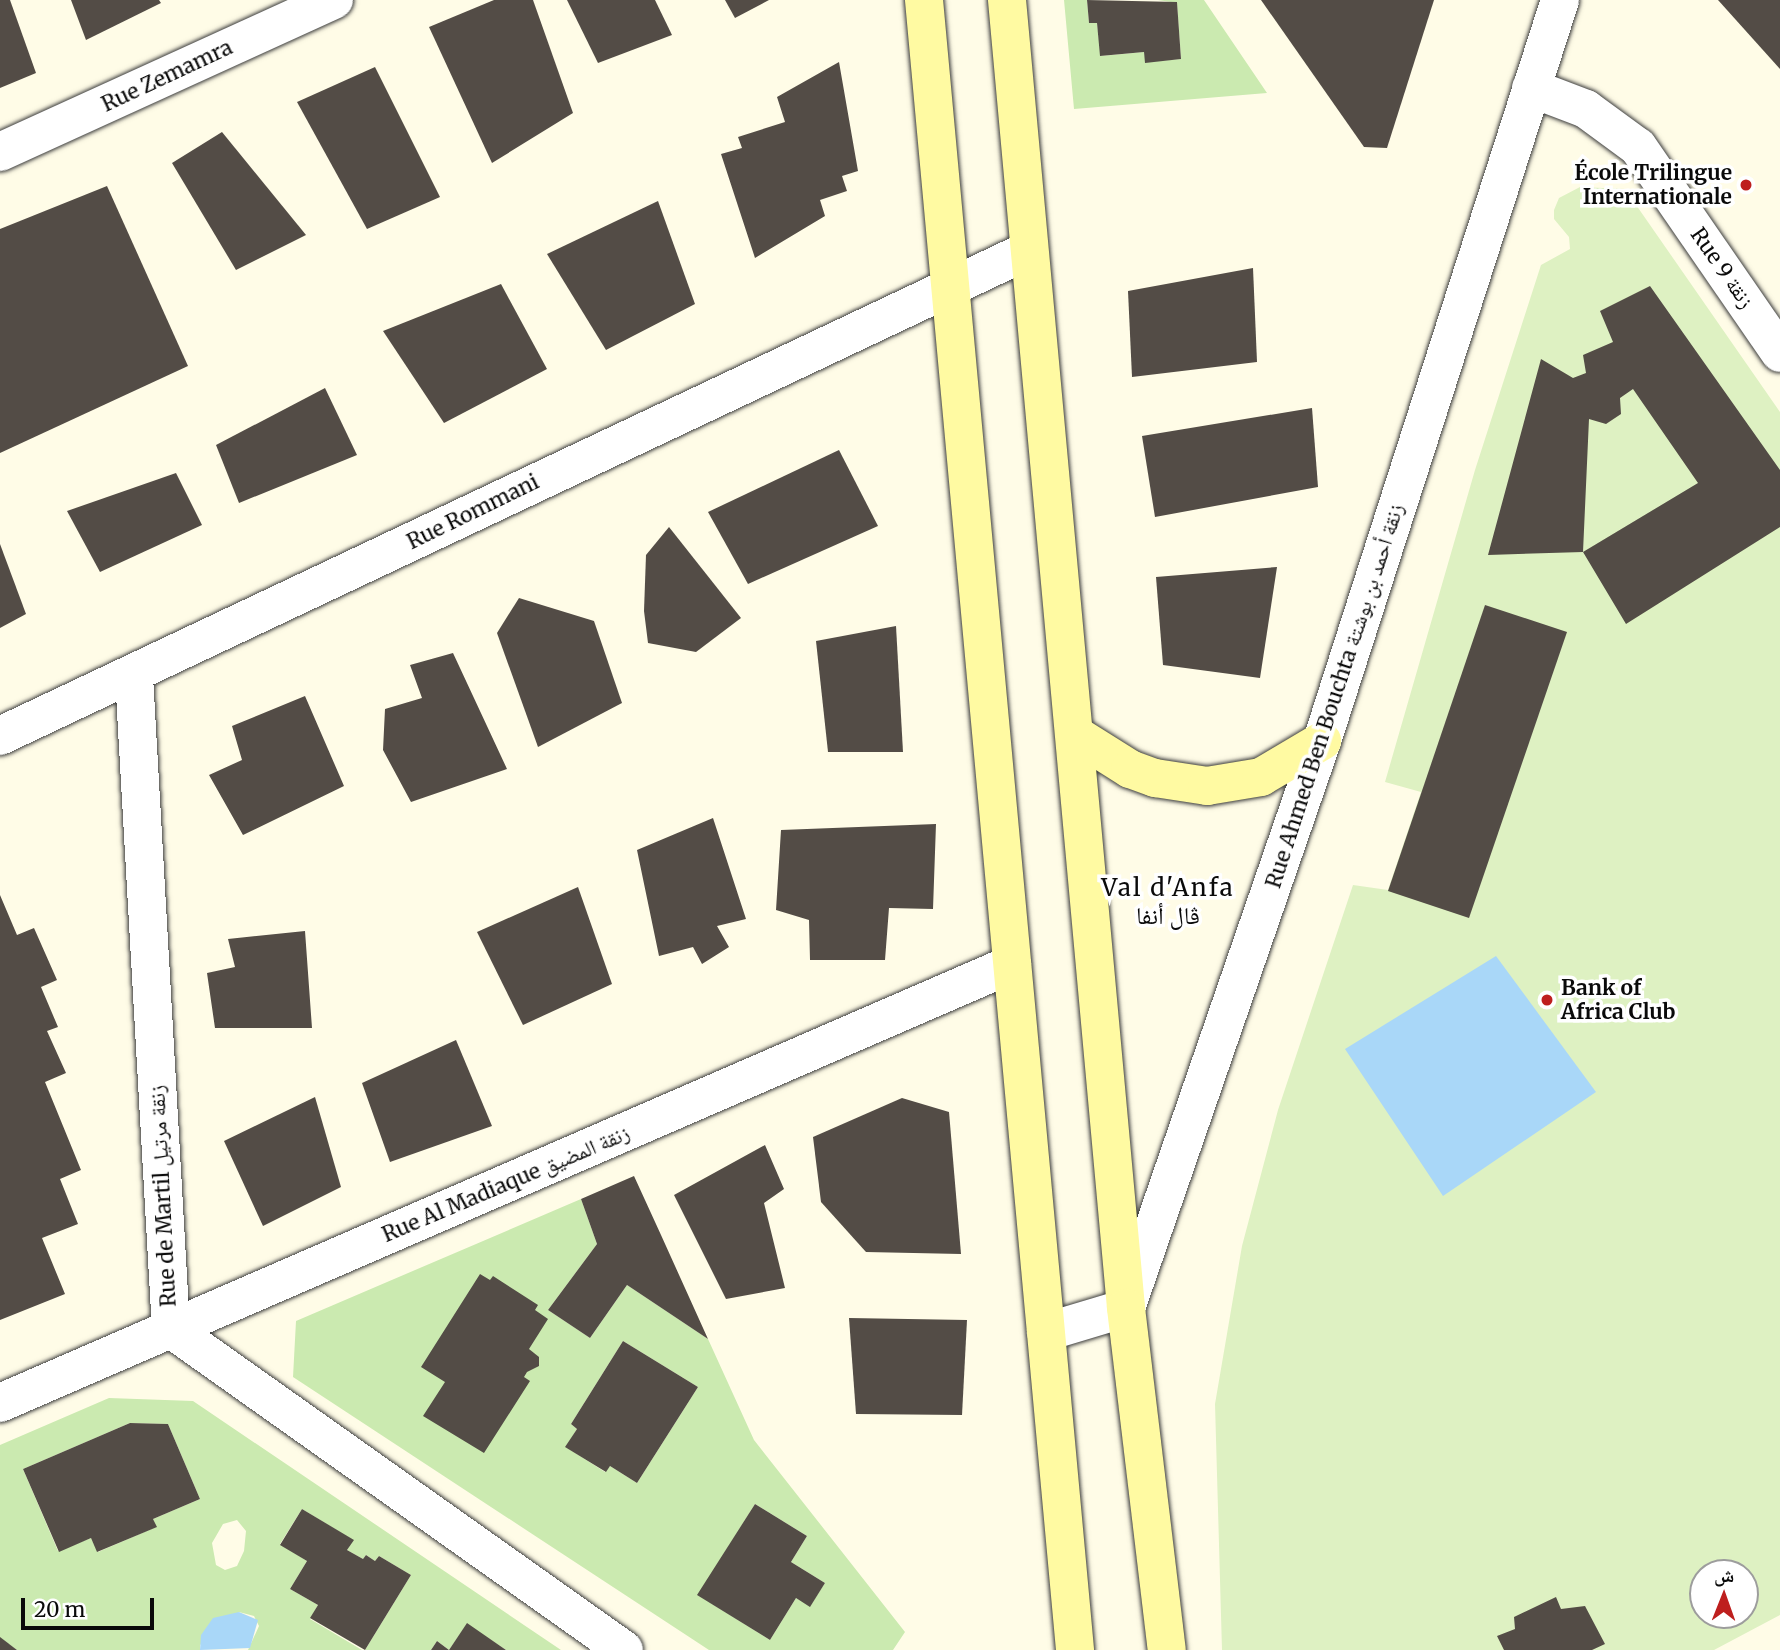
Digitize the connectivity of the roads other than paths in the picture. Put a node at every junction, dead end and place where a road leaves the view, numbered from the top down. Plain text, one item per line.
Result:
1 (334, 0) edge
2 (924, 0) edge
3 (1007, 0) edge
4 (1560, 0) edge
5 (1531, 88) junction
6 (0, 152) edge
7 (1027, 251) junction
8 (947, 289) junction
9 (1780, 353) edge
10 (134, 676) junction
11 (1076, 735) junction
12 (0, 736) edge
13 (1322, 741) junction
14 (1012, 964) junction
15 (1126, 1308) junction
16 (171, 1329) junction
17 (1046, 1332) junction
18 (0, 1403) edge
19 (624, 1650) edge
20 (1074, 1650) edge
21 (1167, 1650) edge

1 - 6 street, Rue Zemamra
2 - 8 main road
3 - 7 main road
4 - 5 street, Rue Ahmed Ben Bouchta زنقة أحمد بن بوشتة
5 - 9 street, Rue 9 زنقة
5 - 13 street, Rue Ahmed Ben Bouchta زنقة أحمد بن بوشتة
7 - 8 street, Rue Rommani
7 - 11 main road
8 - 10 street, Rue Rommani
8 - 14 main road
10 - 12 street, Rue Rommani
10 - 16 street, Rue de Martil زنقة مرتيل
11 - 13 main road
11 - 15 main road
13 - 15 street, Rue Ahmed Ben Bouchta زنقة أحمد بن بوشتة
14 - 16 street, Rue Al Madiaque زنقة المضيق
14 - 17 main road
15 - 17 street
15 - 21 main road
16 - 18 street, Rue Al Madiaque زنقة المضيق
16 - 19 street, Rue de Martil زنقة مرتيل
17 - 20 main road

